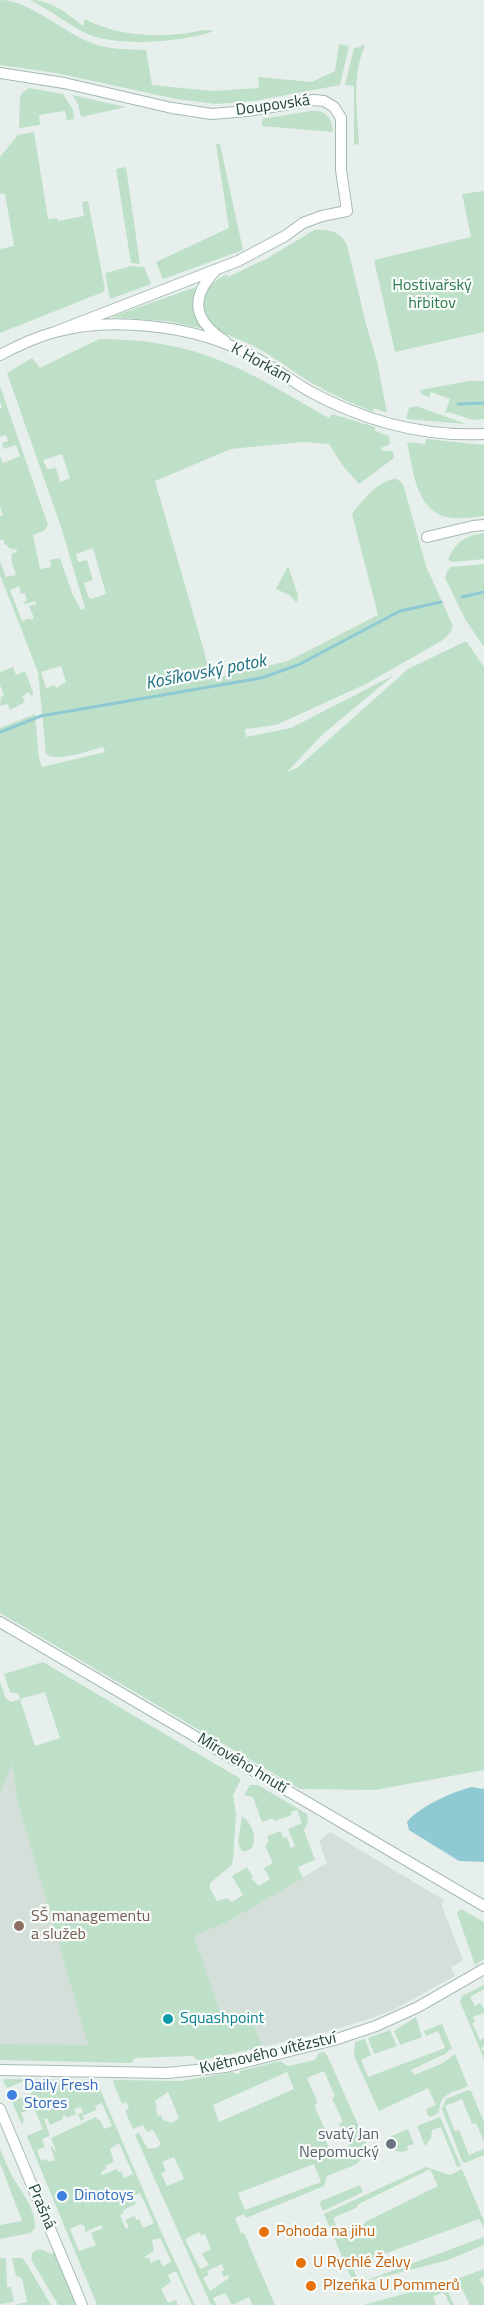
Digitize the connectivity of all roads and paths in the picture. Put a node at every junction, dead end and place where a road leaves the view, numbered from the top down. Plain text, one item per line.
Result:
1 (0, 73) edge
2 (216, 270) junction
3 (55, 332) junction
4 (238, 349) junction
5 (0, 355) edge
6 (484, 434) edge
7 (472, 435) junction
8 (484, 439) edge
9 (484, 525) edge
10 (427, 537) dead end
11 (0, 1622) edge
12 (484, 1906) edge
13 (484, 1969) edge
14 (0, 2070) edge
15 (0, 2109) edge
16 (82, 2305) edge

1 - 2 street, Doupovská
2 - 3 street, Doupovská
2 - 4 street, Doupovská
3 - 4 street, K Horkám
3 - 5 street, K Horkám
4 - 7 street, K Horkám
6 - 7 street, K Horkám
7 - 8 street
9 - 10 street
11 - 12 street, Mírového hnutí
13 - 14 street, Květnového vítězství
15 - 16 street, Prašná

